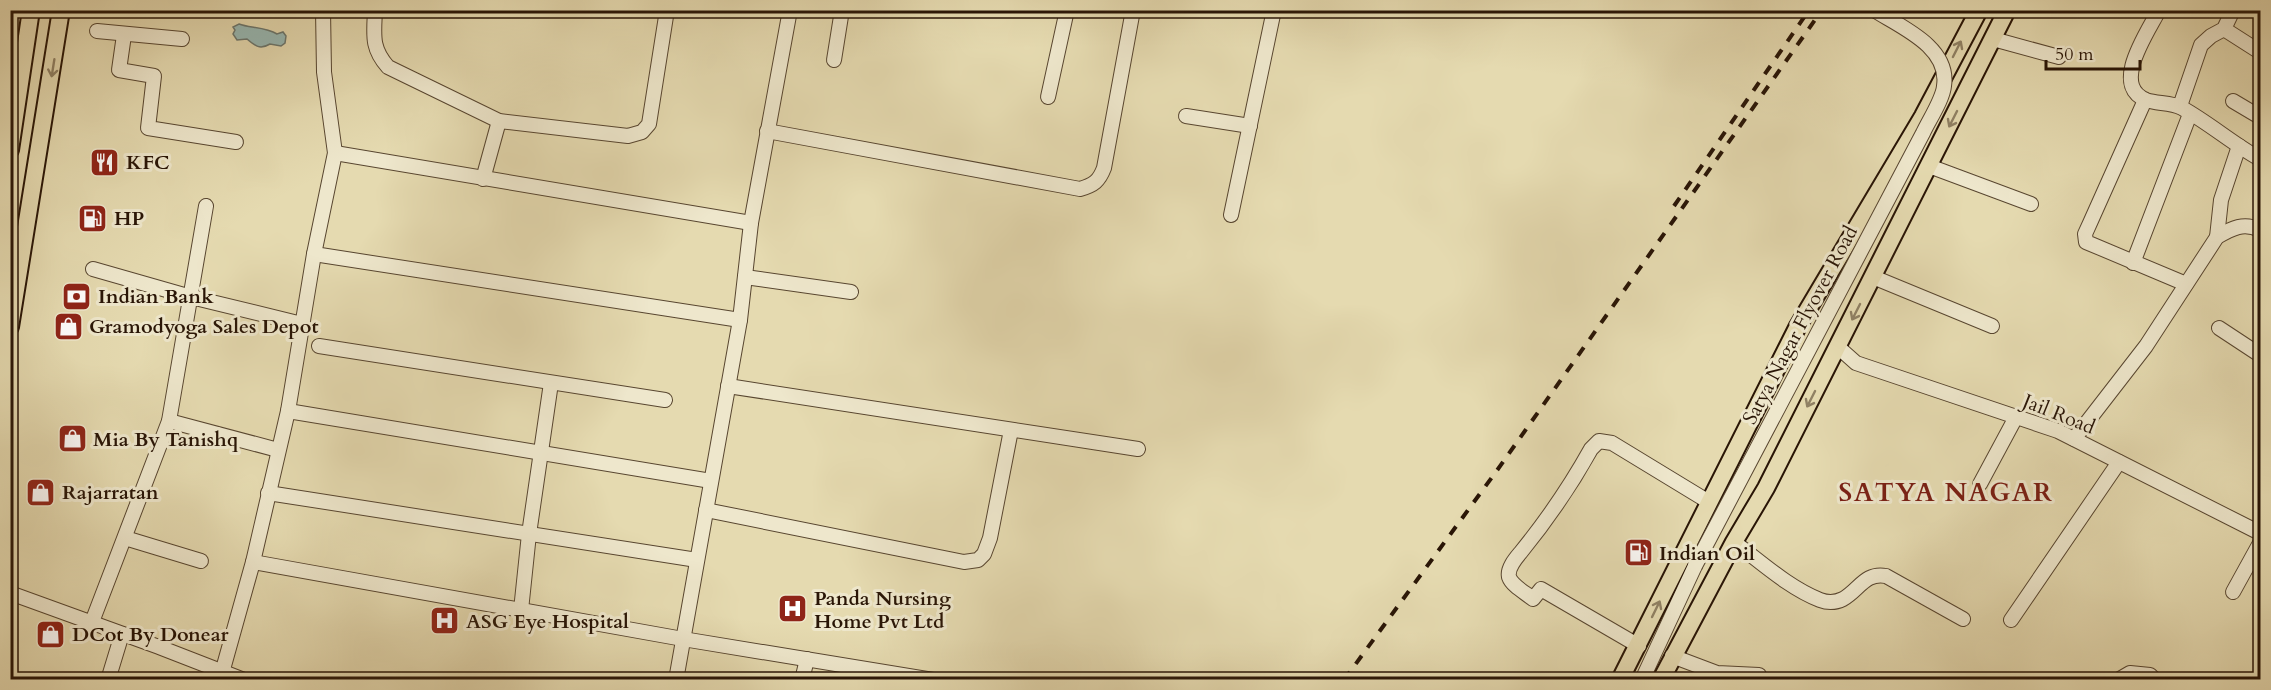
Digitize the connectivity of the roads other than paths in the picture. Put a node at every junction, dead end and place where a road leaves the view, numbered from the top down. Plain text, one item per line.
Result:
1 (31, 10) edge
2 (61, 10) edge
3 (323, 10) edge
4 (375, 10) edge
5 (667, 10) edge
6 (790, 10) edge
7 (842, 10) edge
8 (1067, 10) edge
9 (1133, 10) edge
10 (1274, 10) edge
11 (1874, 10) edge
12 (1979, 10) edge
13 (2007, 10) edge
14 (2160, 10) edge
15 (2233, 10) edge
16 (2224, 29) junction
17 (97, 31) dead end
18 (124, 34) junction
19 (182, 39) dead end
20 (1993, 39) junction
21 (2260, 52) edge
22 (2059, 57) dead end
23 (834, 60) dead end
24 (1048, 97) dead end
25 (2145, 100) junction
26 (2234, 101) dead end
27 (2185, 110) junction
28 (14, 111) edge
29 (1186, 116) dead end
30 (2260, 117) edge
31 (499, 121) junction
32 (1250, 126) junction
33 (767, 131) junction
34 (237, 142) dead end
35 (2239, 146) junction
36 (10, 150) edge
37 (335, 153) junction
38 (2260, 159) edge
39 (1929, 166) junction
40 (483, 179) junction
41 (1876, 195) junction
42 (2031, 204) dead end
43 (206, 206) dead end
44 (1907, 210) junction
45 (1231, 215) dead end
46 (751, 223) junction
47 (2260, 230) edge
48 (2217, 237) junction
49 (314, 254) junction
50 (2133, 263) junction
51 (93, 269) dead end
52 (745, 277) junction
53 (1873, 277) junction
54 (2186, 284) junction
55 (852, 292) dead end
56 (191, 297) junction
57 (740, 320) junction
58 (302, 324) junction
59 (1992, 326) dead end
60 (10, 327) edge
61 (2219, 328) dead end
62 (319, 346) dead end
63 (1838, 347) junction
64 (2260, 355) edge
65 (551, 383) junction
66 (728, 386) junction
67 (665, 400) dead end
68 (288, 411) junction
69 (2016, 417) junction
70 (169, 421) junction
71 (1011, 430) junction
72 (2074, 439) junction
73 (1138, 449) dead end
74 (278, 450) junction
75 (542, 452) junction
76 (2119, 462) junction
77 (711, 481) junction
78 (1980, 484) dead end
79 (268, 493) junction
80 (1709, 502) junction
81 (706, 510) junction
82 (2260, 533) edge
83 (529, 534) junction
84 (125, 538) junction
85 (1734, 542) junction
86 (2260, 543) edge
87 (698, 560) junction
88 (201, 561) dead end
89 (253, 562) junction
90 (2233, 592) dead end
91 (10, 593) edge
92 (521, 610) junction
93 (1963, 619) dead end
94 (2010, 620) dead end
95 (92, 622) junction
96 (122, 634) junction
97 (683, 639) junction
98 (1639, 646) junction
99 (1672, 656) junction
100 (807, 659) junction
101 (221, 675) edge
102 (1759, 675) dead end
103 (10, 678) edge
104 (18, 680) edge
105 (108, 680) edge
106 (244, 680) edge
107 (676, 680) edge
108 (802, 680) edge
109 (933, 680) edge
110 (1620, 680) edge
111 (1642, 680) edge
112 (1661, 680) edge
113 (2118, 680) edge
114 (2155, 680) edge

1 - 28 main road
2 -> 60 main road
3 - 37 street
4 - 31 street
5 - 31 street
6 - 33 street
7 - 23 street
8 - 24 street
9 - 33 street
10 - 32 street
11 - 111 street, Satya Nagar Flyover Road, bridge
41 -> 12 main road
13 - 20 main road
14 - 25 street
15 - 16 street
16 - 21 street
16 - 27 street
17 - 18 street
18 - 19 street
18 - 34 street
20 - 22 street
20 -> 39 main road
25 - 27 street
25 - 50 street
26 - 30 street
27 - 35 street
27 - 50 street
28 - 36 main road
29 - 32 street
31 - 40 street
32 - 45 street
33 - 46 street
35 - 38 street
35 - 48 street
37 - 40 street
37 - 49 street
39 - 42 street
39 - 44 main road
40 - 46 street
41 - 44 main road
41 - 80 main road
43 - 56 street
44 - 53 main road
46 - 52 street
47 - 48 street
48 - 54 street
49 - 57 street
49 - 58 street
50 - 54 street
51 - 56 street
52 - 55 street
52 - 57 street
53 - 59 street
53 -> 63 main road
54 - 72 street
56 - 58 street
56 - 70 street
57 - 66 street
58 - 68 street
61 - 64 street
62 - 65 street
63 - 69 street, Jail Road
63 -> 85 main road
65 - 67 street
65 - 75 street
66 - 71 street
66 - 77 street
68 - 74 street
68 - 75 street
69 - 72 street, Jail Road
69 - 78 street
70 - 74 street
70 - 84 street
71 - 73 street
71 - 81 street
72 - 76 street, Jail Road
74 - 79 street
75 - 77 street
75 - 83 street
76 - 82 street, Jail Road
76 - 94 street
77 - 81 street
79 - 83 street
79 - 89 street
98 -> 80 main road
80 - 98 street
81 - 87 street
83 - 87 street
83 - 92 street
84 - 88 street
84 - 95 street
85 - 93 street
85 - 99 main road
86 - 90 street
87 - 97 street
89 - 92 street
89 - 101 street
91 - 95 street
92 - 97 street
95 - 96 street
96 - 101 street
96 - 105 street
97 - 100 street
97 - 107 street
98 - 110 main road
99 - 102 street
99 - 112 main road
100 - 108 street
100 - 109 street
101 - 106 street
103 - 104 street
113 - 114 street

